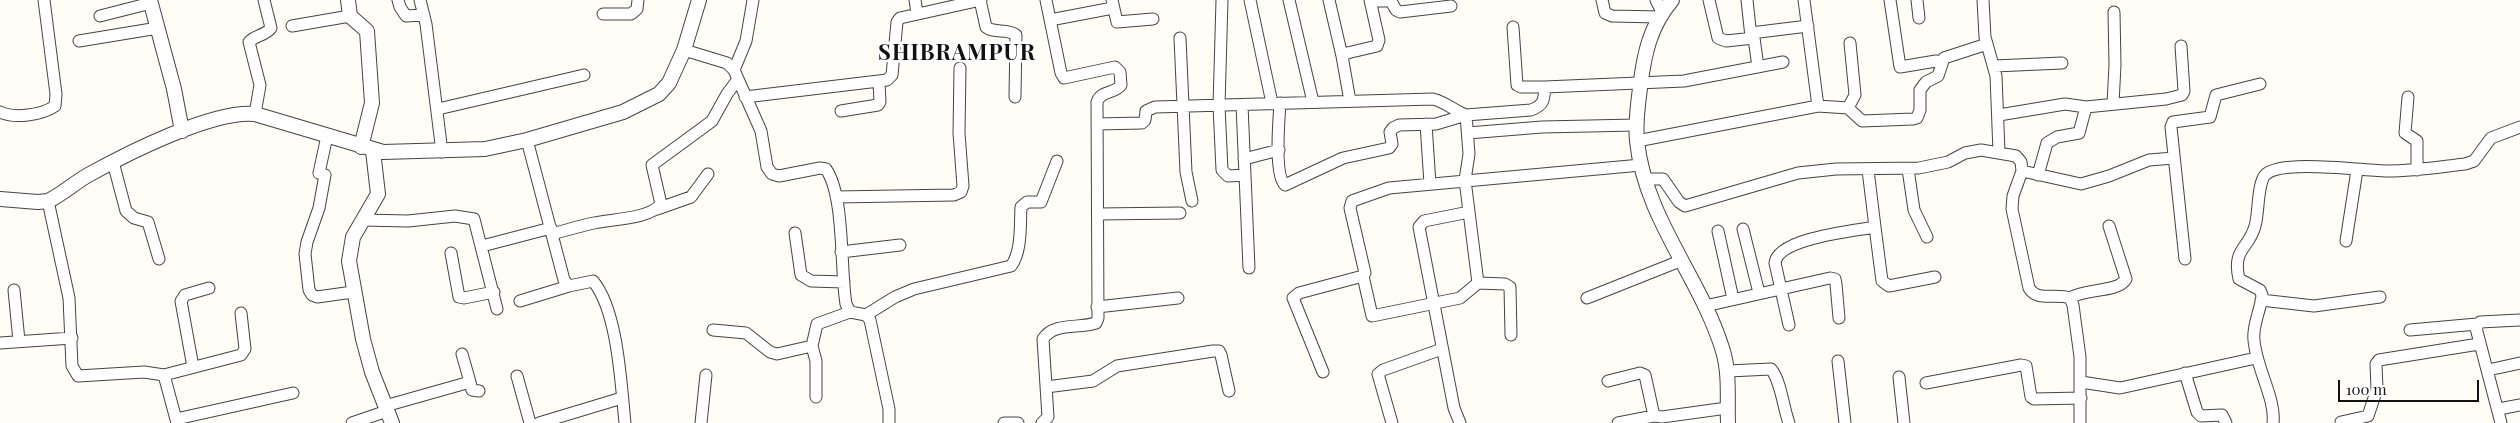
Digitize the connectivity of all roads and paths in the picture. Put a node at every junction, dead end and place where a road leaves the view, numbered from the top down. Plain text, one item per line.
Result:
1 (44, 0) edge
2 (264, 0) edge
3 (348, 0) edge
4 (398, 0) edge
5 (420, 0) edge
6 (638, 0) edge
7 (699, 0) edge
8 (753, 0) edge
9 (915, 0) edge
10 (981, 0) edge
11 (1046, 0) edge
12 (1222, 0) edge
13 (1250, 0) edge
14 (1289, 0) edge
15 (1329, 0) edge
16 (1602, 0) edge
17 (1672, 0) edge
18 (1709, 0) edge
19 (1747, 0) edge
20 (1804, 0) edge
21 (1890, 0) edge
22 (1917, 0) edge
23 (1983, 0) edge
24 (1370, 1) edge
25 (151, 2) edge
26 (1113, 4) edge
27 (1451, 6) dead end
28 (1659, 10) edge
29 (2114, 12) dead end
30 (917, 13) junction
31 (603, 14) dead end
32 (424, 15) junction
33 (100, 16) dead end
34 (350, 16) junction
35 (1919, 18) dead end
36 (1153, 19) dead end
37 (1050, 20) junction
38 (292, 26) dead end
39 (1808, 26) junction
40 (1513, 27) dead end
41 (158, 28) junction
42 (1751, 35) junction
43 (1180, 38) dead end
44 (78, 41) dead end
45 (1850, 43) dead end
46 (1987, 44) junction
47 (2181, 46) dead end
48 (684, 50) junction
49 (1342, 56) junction
50 (1783, 62) dead end
51 (1942, 62) junction
52 (2062, 63) dead end
53 (1994, 66) junction
54 (1758, 67) junction
55 (960, 68) dead end
56 (736, 74) junction
57 (584, 75) dead end
58 (879, 83) junction
59 (1640, 84) junction
60 (2260, 84) dead end
61 (1545, 87) junction
62 (2408, 96) dead end
63 (745, 97) junction
64 (1014, 97) dead end
65 (1350, 101) junction
66 (1313, 102) junction
67 (1276, 103) junction
68 (2113, 104) junction
69 (1242, 105) junction
70 (1219, 106) junction
71 (1818, 106) junction
72 (1182, 107) junction
73 (2086, 107) junction
74 (438, 108) junction
75 (1848, 108) junction
76 (841, 111) dead end
77 (0, 112) edge
78 (255, 114) junction
79 (1466, 115) junction
80 (1999, 115) junction
81 (1097, 124) junction
82 (1426, 124) junction
83 (1636, 125) junction
84 (2520, 127) edge
85 (182, 131) junction
86 (1468, 133) junction
87 (326, 136) junction
88 (527, 140) junction
89 (1637, 141) junction
90 (367, 149) junction
91 (1279, 150) junction
92 (442, 152) junction
93 (1999, 152) junction
94 (2174, 158) junction
95 (1244, 159) junction
96 (1057, 161) dead end
97 (114, 162) junction
98 (1908, 169) junction
99 (1868, 170) junction
100 (2357, 170) junction
101 (2417, 170) junction
102 (2022, 171) junction
103 (1643, 172) junction
104 (708, 174) dead end
105 (1245, 175) junction
106 (2038, 175) junction
107 (1465, 180) junction
108 (1430, 184) junction
109 (836, 197) junction
110 (0, 199) edge
111 (1192, 200) dead end
112 (48, 201) junction
113 (657, 209) junction
114 (1469, 212) junction
115 (1180, 213) dead end
116 (1098, 214) junction
117 (362, 220) junction
118 (2109, 226) dead end
119 (1875, 228) junction
120 (1743, 229) dead end
121 (551, 231) junction
122 (1718, 231) dead end
123 (795, 233) dead end
124 (1926, 237) dead end
125 (2346, 241) dead end
126 (900, 245) dead end
127 (482, 246) junction
128 (841, 252) junction
129 (450, 253) dead end
130 (159, 259) dead end
131 (2185, 259) dead end
132 (1680, 261) junction
133 (1249, 268) dead end
134 (1363, 276) junction
135 (1936, 277) dead end
136 (844, 282) junction
137 (1478, 283) junction
138 (569, 286) junction
139 (209, 288) dead end
140 (1781, 288) junction
141 (14, 290) dead end
142 (353, 292) junction
143 (494, 292) junction
144 (1759, 293) junction
145 (2380, 297) dead end
146 (1178, 298) dead end
147 (1587, 298) dead end
148 (2070, 298) junction
149 (1732, 299) junction
150 (2261, 300) junction
151 (520, 301) dead end
152 (1434, 304) junction
153 (1705, 306) junction
154 (1097, 307) junction
155 (497, 309) dead end
156 (850, 312) junction
157 (241, 313) dead end
158 (866, 315) junction
159 (1839, 318) dead end
160 (2520, 320) edge
161 (2478, 324) junction
162 (1788, 325) dead end
163 (713, 330) dead end
164 (2410, 330) dead end
165 (1511, 335) dead end
166 (72, 338) junction
167 (19, 341) junction
168 (0, 343) edge
169 (2479, 344) junction
170 (812, 346) junction
171 (1442, 349) junction
172 (462, 354) dead end
173 (2256, 358) junction
174 (1838, 362) dead end
175 (2520, 362) edge
176 (193, 367) junction
177 (2488, 370) junction
178 (1728, 371) junction
179 (1323, 372) dead end
180 (2185, 373) junction
181 (164, 375) junction
182 (706, 375) dead end
183 (517, 376) dead end
184 (1899, 377) dead end
185 (1608, 380) dead end
186 (470, 382) junction
187 (1926, 382) dead end
188 (2081, 382) junction
189 (1046, 387) junction
190 (479, 391) dead end
191 (1229, 391) dead end
192 (294, 392) dead end
193 (816, 397) dead end
194 (622, 398) junction
195 (2080, 398) junction
196 (2520, 405) edge
197 (1727, 408) junction
198 (2499, 409) junction
199 (388, 414) edge
200 (1654, 416) junction
201 (565, 419) edge
202 (176, 421) edge
203 (2340, 422) dead end
204 (352, 423) edge
205 (530, 423) edge
206 (540, 423) edge
207 (624, 423) edge
208 (701, 423) edge
209 (889, 423) edge
210 (1004, 423) edge
211 (1018, 423) edge
212 (1042, 423) edge
213 (1392, 423) edge
214 (1460, 423) edge
215 (1618, 423) edge
216 (1728, 423) edge
217 (1789, 423) edge
218 (1844, 423) edge
219 (1904, 423) edge
220 (2080, 423) edge
221 (2226, 423) edge
222 (2273, 423) edge
223 (2501, 423) edge

1 - 77 street
2 - 78 street
3 - 34 street
4 - 32 street
5 - 32 street
6 - 31 street
7 - 48 street
8 - 56 street
9 - 30 street
10 - 30 street
10 - 64 street
11 - 37 street
12 - 70 street
13 - 67 street
14 - 66 street
15 - 49 street
16 - 28 street
17 - 28 street
18 - 42 street
19 - 42 street
20 - 39 street
21 - 51 street
22 - 35 street
23 - 46 street
24 - 27 street
24 - 49 street
25 - 33 street
25 - 41 street
26 - 36 street
26 - 37 street
28 - 59 street
29 - 68 street
30 - 58 street
32 - 74 street
34 - 38 street
34 - 90 street
37 - 81 street
39 - 42 street
39 - 71 street
40 - 61 street
41 - 44 street
41 - 85 street
42 - 54 street
43 - 72 street
45 - 75 street
46 - 51 street
46 - 53 street
47 - 68 street
48 - 56 street
48 - 88 street
49 - 65 street
50 - 54 street
51 - 75 street
52 - 53 street
53 - 80 street
54 - 59 street
55 - 109 street
56 - 63 street
56 - 113 street
57 - 74 street
58 - 63 street
58 - 76 street
59 - 61 street
59 - 83 street
60 - 94 street
61 - 79 street
62 - 101 street
63 - 109 street
65 - 66 street
65 - 79 street
66 - 67 street
67 - 69 street
67 - 91 street
68 - 73 street
69 - 70 street
69 - 95 street
70 - 72 street
70 - 105 street
71 - 75 street
71 - 89 street
72 - 81 street
72 - 111 street
73 - 80 street
73 - 106 street
74 - 92 street
78 - 85 street
78 - 87 street
79 - 82 street
79 - 86 street
80 - 93 street
81 - 116 street
82 - 91 street
82 - 108 street
83 - 86 street
83 - 89 street
84 - 101 street
85 - 97 street
86 - 107 street
87 - 90 street
87 - 142 street
88 - 92 street
88 - 121 street
89 - 103 street
90 - 92 street
90 - 117 street
91 - 95 street
93 - 98 street
93 - 102 street
94 - 106 street
94 - 131 street
95 - 105 street
96 - 158 street
97 - 112 street
97 - 130 street
98 - 99 street
98 - 124 street
99 - 103 street
99 - 119 street
100 - 101 street
100 - 125 street
100 - 150 street
102 - 106 street
102 - 148 street
103 - 107 street
103 - 132 street
104 - 113 street
105 - 133 street
107 - 108 street
107 - 114 street
108 - 134 street
109 - 128 street
110 - 112 street
112 - 166 street
113 - 121 street
114 - 137 street
114 - 152 street
115 - 116 street
116 - 154 street
117 - 127 street
117 - 142 street
118 - 148 street
119 - 135 street
119 - 140 street
120 - 144 street
121 - 127 street
121 - 138 street
122 - 149 street
123 - 136 street
126 - 128 street
127 - 143 street
128 - 136 street
129 - 143 street
132 - 147 street
132 - 153 street
134 - 152 street
134 - 179 street
136 - 156 street
137 - 152 street
137 - 165 street
138 - 151 street
138 - 194 street
139 - 176 street
140 - 144 street
140 - 159 street
140 - 162 street
141 - 167 street
142 - 199 street
143 - 155 street
144 - 149 street
145 - 150 street
146 - 154 street
148 - 188 street
149 - 153 street
150 - 173 street
152 - 171 street
153 - 178 street
154 - 189 street
156 - 158 street
156 - 170 street
157 - 176 street
158 - 209 street
160 - 161 street
161 - 164 street
161 - 169 street
163 - 170 street
166 - 167 street
166 - 181 street
167 - 168 street
169 - 177 street
169 - 203 street
170 - 193 street
171 - 213 street
171 - 214 street
172 - 186 street
173 - 180 street
173 - 222 street
174 - 218 street
175 - 177 street
176 - 181 street
177 - 198 street
178 - 197 street
178 - 217 street
180 - 188 street
180 - 221 street
181 - 202 street
182 - 208 street
183 - 205 street
184 - 219 street
185 - 200 street
186 - 190 street
186 - 199 street
187 - 195 street
188 - 195 street
189 - 191 street
189 - 212 street
192 - 202 street
194 - 201 street
194 - 207 street
195 - 220 street
196 - 198 street
197 - 200 street
197 - 216 street
198 - 223 street
199 - 204 street
200 - 215 street
201 - 206 street
210 - 211 street

